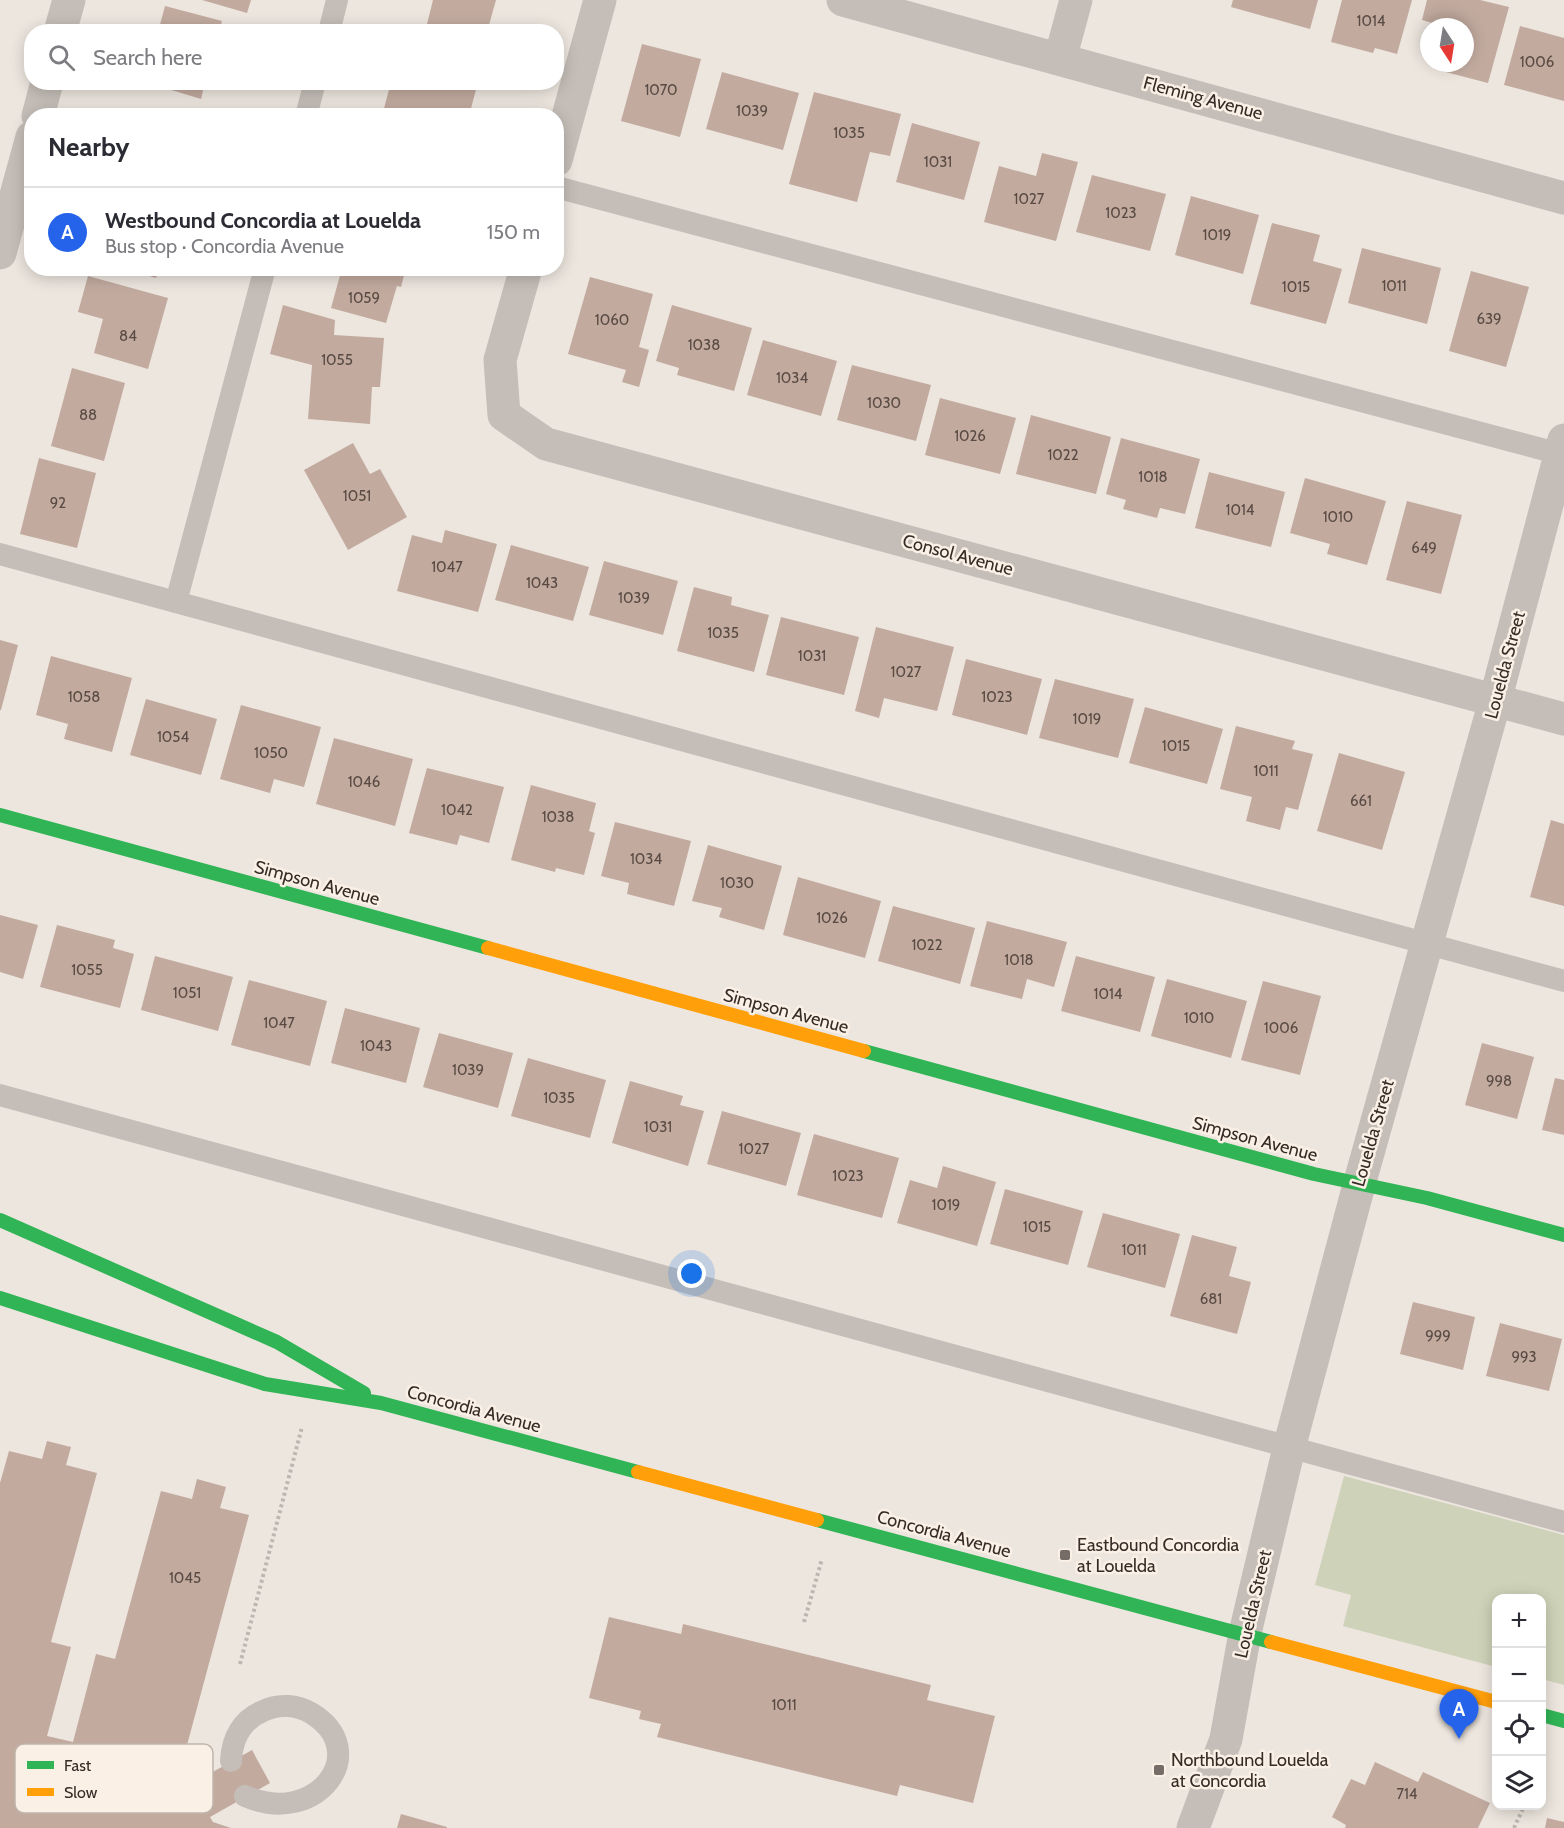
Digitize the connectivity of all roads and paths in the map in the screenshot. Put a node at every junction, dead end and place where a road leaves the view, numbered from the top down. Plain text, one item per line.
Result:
1 (69, 0) edge
2 (337, 0) edge
3 (600, 0) edge
4 (843, 0) edge
5 (1076, 0) edge
6 (62, 24) edge
7 (331, 24) edge
8 (1060, 59) junction
9 (44, 90) edge
10 (313, 90) edge
11 (40, 108) edge
12 (308, 108) edge
13 (564, 131) edge
14 (24, 166) edge
15 (564, 188) edge
16 (1564, 198) edge
17 (0, 253) edge
18 (263, 276) edge
19 (524, 276) edge
20 (1563, 450) edge
21 (0, 554) edge
22 (176, 602) junction
23 (1495, 701) junction
24 (1564, 719) edge
25 (0, 815) edge
26 (1426, 943) junction
27 (1564, 981) edge
28 (0, 1095) edge
29 (1359, 1185) junction
30 (0, 1220) edge
31 (1564, 1236) edge
32 (0, 1298) edge
33 (381, 1403) junction
34 (303, 1424) dead end
35 (1289, 1448) junction
36 (1564, 1522) edge
37 (832, 1523) junction
38 (804, 1622) dead end
39 (1245, 1633) junction
40 (240, 1664) dead end
41 (1492, 1701) edge
42 (1546, 1715) edge
43 (1564, 1721) edge
44 (231, 1761) dead end
45 (245, 1796) dead end
46 (1522, 1810) edge
47 (1194, 1828) edge
48 (1514, 1828) edge

1 - 6 street
2 - 7 lane
3 - 13 street
4 - 8 street, Fleming Avenue
5 - 8 street
8 - 16 street, Fleming Avenue
9 - 11 street
10 - 12 lane
14 - 17 street
15 - 20 lane
18 - 22 lane
19 - 23 street, Consol Avenue
20 - 23 street, Louelda Street
21 - 22 lane
22 - 26 lane
23 - 24 street, Consol Avenue
23 - 26 street, Louelda Street
25 - 29 main road, Simpson Avenue
26 - 27 lane
26 - 29 street, Louelda Street
28 - 35 lane
29 - 31 main road, Simpson Avenue
29 - 35 street, Louelda Street
30 - 33 main road, Concordia Avenue
32 - 33 main road, Concordia Avenue
33 - 37 main road, Concordia Avenue
34 - 40 path
35 - 36 lane
35 - 39 street, Louelda Street
37 - 38 path
37 - 39 main road, Concordia Avenue
39 - 41 main road, Concordia Avenue
39 - 47 street, Louelda Street
42 - 43 main road
44 - 45 lane
46 - 48 path

